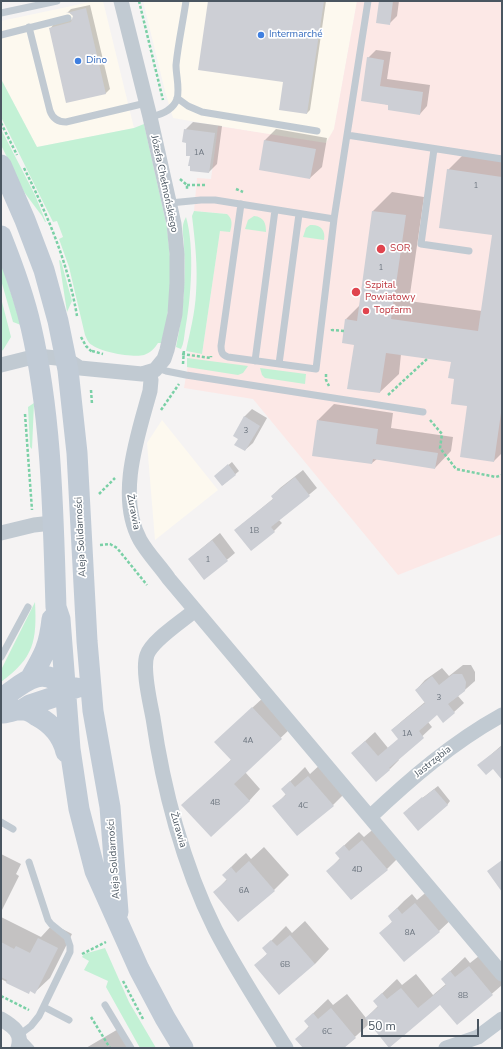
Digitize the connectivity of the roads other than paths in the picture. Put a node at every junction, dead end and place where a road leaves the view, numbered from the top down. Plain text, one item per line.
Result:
1 (57, 1) edge
2 (121, 1) edge
3 (186, 1) edge
4 (368, 1) edge
5 (1, 13) edge
6 (68, 18) dead end
7 (29, 28) junction
8 (1, 35) edge
9 (177, 98) junction
10 (148, 110) junction
11 (317, 131) dead end
12 (346, 135) junction
13 (434, 149) junction
14 (502, 159) edge
15 (1, 165) edge
16 (170, 203) junction
17 (241, 204) junction
18 (275, 210) junction
19 (300, 214) junction
20 (334, 218) junction
21 (1, 236) edge
22 (469, 251) dead end
23 (37, 356) junction
24 (66, 359) junction
25 (255, 361) junction
26 (280, 364) junction
27 (1, 365) edge
28 (153, 370) junction
29 (423, 412) road end
30 (52, 523) junction
31 (1, 533) edge
32 (28, 607) dead end
33 (56, 607) junction
34 (196, 610) junction
35 (1, 657) edge
36 (30, 679) junction
37 (90, 686) junction
38 (65, 689) junction
39 (1, 699) edge
40 (22, 710) junction
41 (1, 713) edge
42 (502, 715) edge
43 (74, 776) junction
44 (370, 817) junction
45 (1, 822) edge
46 (13, 828) dead end
47 (29, 862) dead end
48 (118, 919) junction
49 (502, 974) edge
50 (105, 1005) dead end
51 (44, 1007) junction
52 (1, 1019) edge
53 (502, 1019) edge
54 (69, 1020) dead end
55 (18, 1041) edge
56 (31, 1048) edge
57 (131, 1048) edge
58 (184, 1048) edge
59 (286, 1048) edge
60 (446, 1048) edge

1 - 5 lane
2 - 10 street, Józefa Chełmońskiego
3 - 9 lane
4 - 12 lane
6 - 7 lane
7 - 8 lane
7 - 10 lane
9 - 10 lane
9 - 11 lane
10 - 16 street, Józefa Chełmońskiego
12 - 13 lane
12 - 20 lane
13 - 14 lane
13 - 22 lane
15 - 24 main road, Aleja Solidarności
16 - 17 lane
16 - 28 street, Józefa Chełmońskiego
17 - 18 lane
17 - 25 lane
18 - 19 lane
18 - 25 lane
19 - 20 lane
19 - 26 lane
20 - 26 lane
21 - 23 main road, Aleja Solidarności
23 - 24 street
23 - 27 street
23 - 30 main road, Aleja Solidarności
24 - 28 street
24 - 37 main road, Aleja Solidarności
25 - 26 lane
28 - 29 lane
28 - 34 street, Żurawia
30 - 31 street
30 - 33 main road, Aleja Solidarności
32 - 35 lane
33 - 36 main road
33 - 38 main road, Aleja Solidarności
34 - 44 street, Żurawia
34 - 59 street, Żurawia
36 - 38 main road
36 - 39 main road
37 - 38 main road
37 - 48 main road, Aleja Solidarności
38 - 40 main road
38 - 43 main road, Aleja Solidarności
40 - 41 main road
40 - 43 main road
42 - 44 street, Jastrzębia
43 - 48 main road, Aleja Solidarności
44 - 49 street, Żurawia
45 - 46 lane
47 - 51 lane
48 - 58 main road, Aleja Solidarności
50 - 57 lane
51 - 54 lane
51 - 55 lane
52 - 55 street
53 - 60 street
55 - 56 lane

